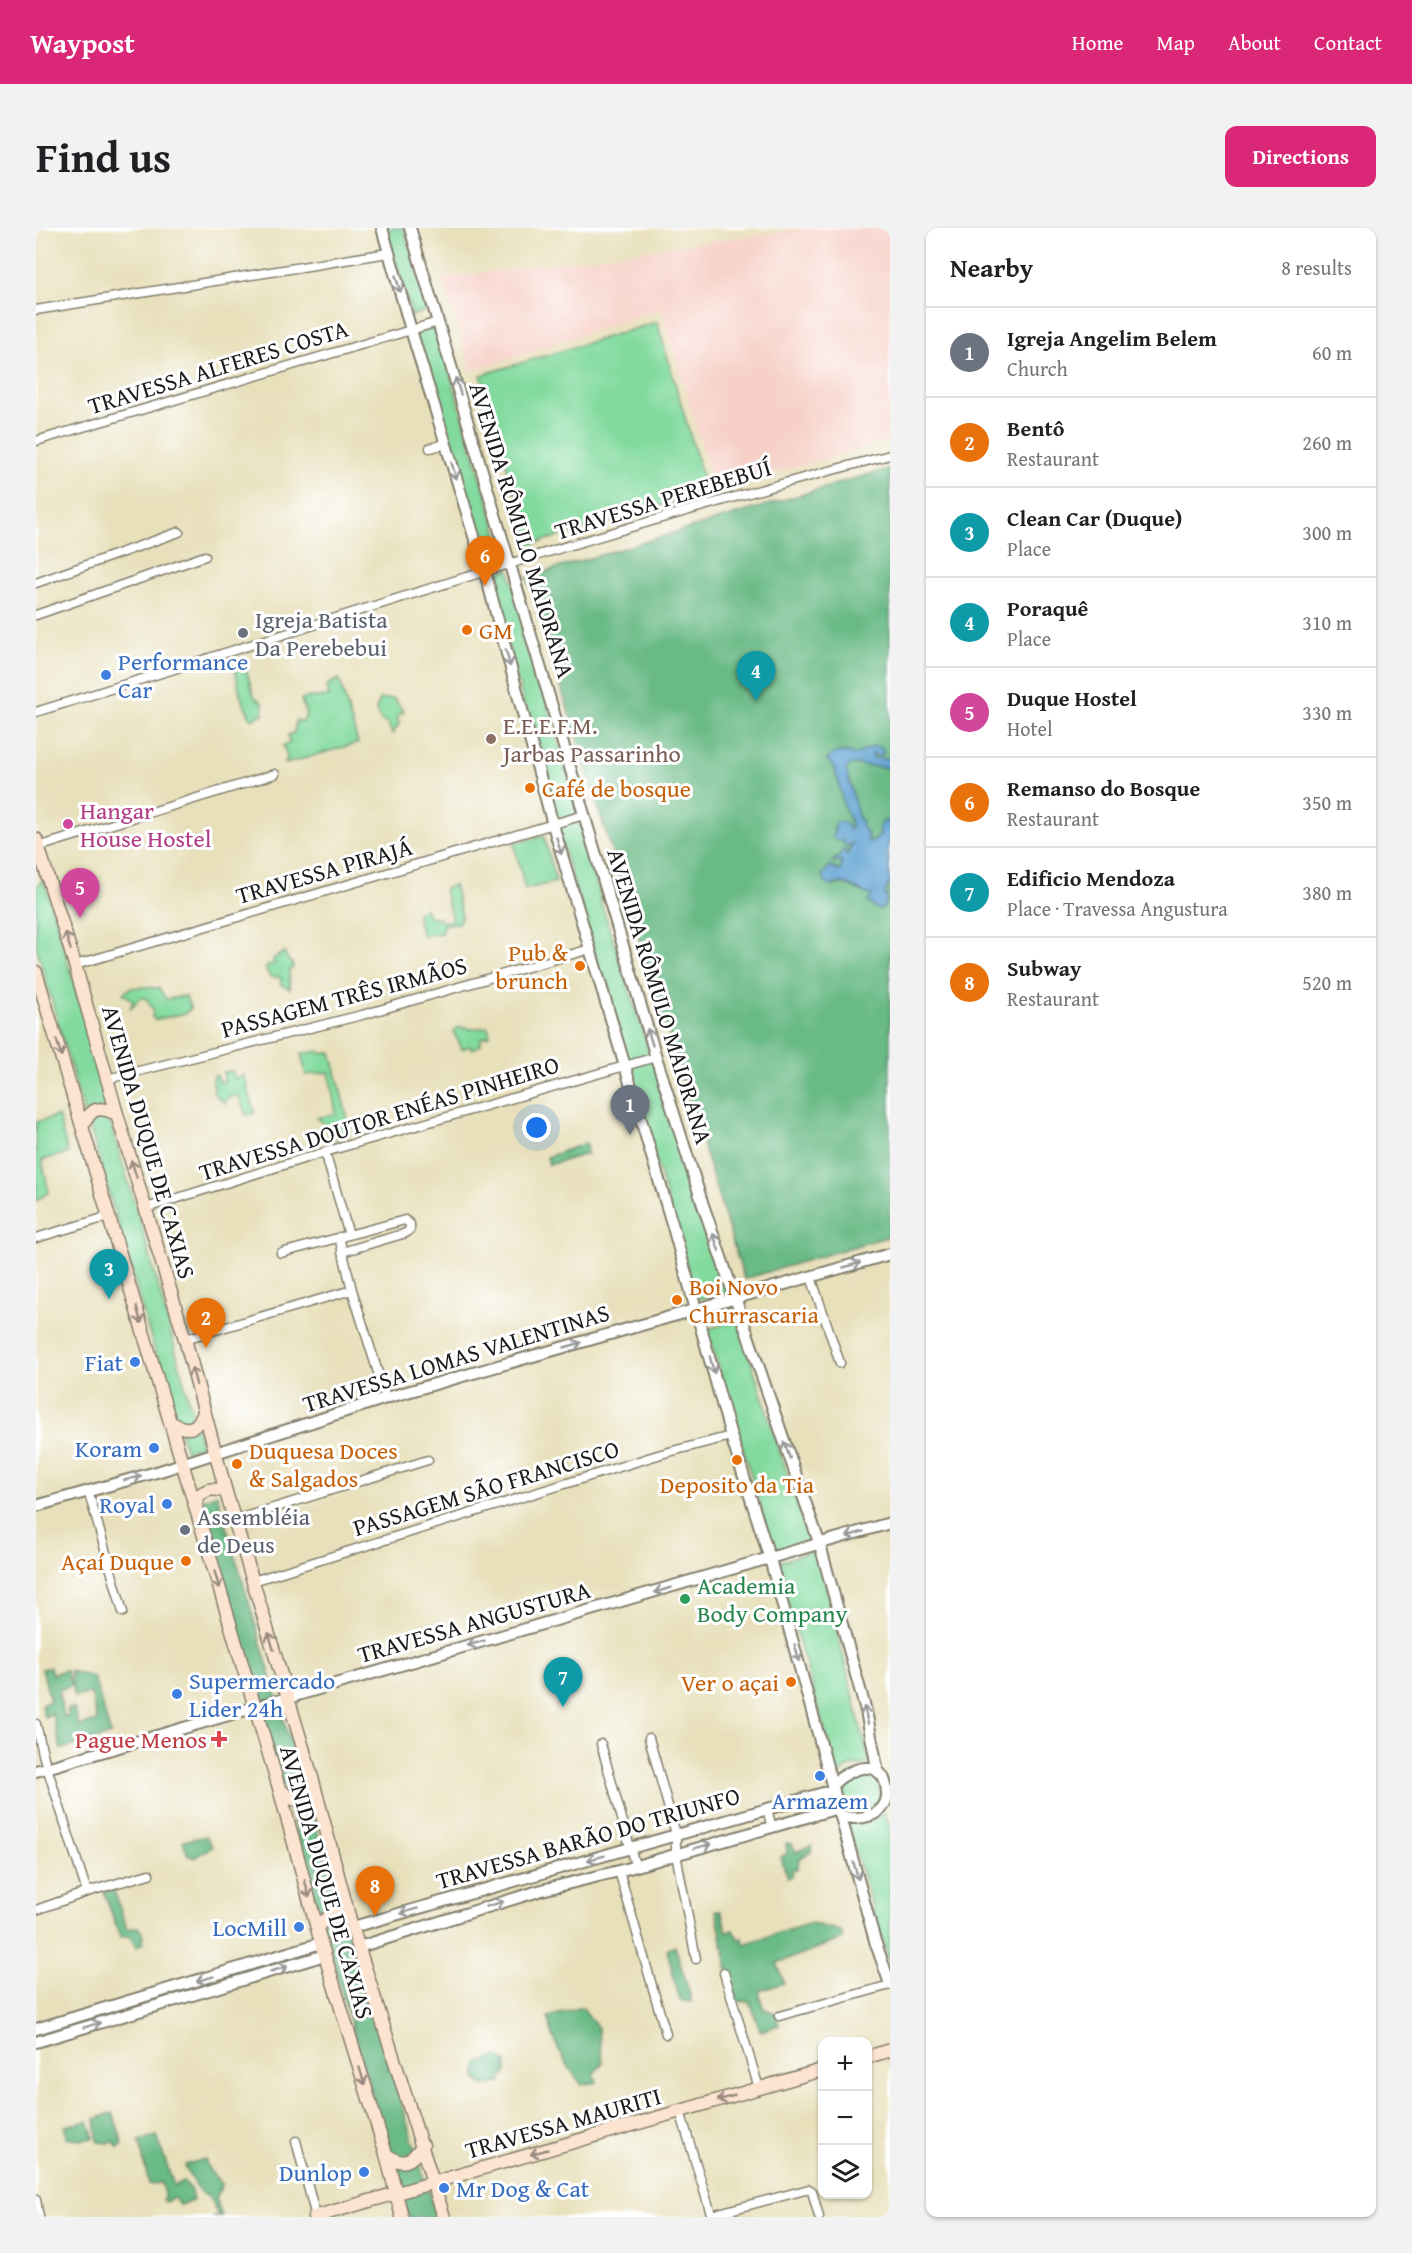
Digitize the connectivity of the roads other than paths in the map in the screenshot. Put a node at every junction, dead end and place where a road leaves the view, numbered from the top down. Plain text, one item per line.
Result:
1 (382, 228) edge
2 (410, 228) edge
3 (388, 253) junction
4 (36, 310) edge
5 (438, 322) junction
6 (411, 330) junction
7 (36, 441) edge
8 (446, 444) junction
9 (430, 448) dead end
10 (890, 456) edge
11 (179, 532) dead end
12 (205, 556) dead end
13 (512, 565) junction
14 (485, 572) junction
15 (36, 583) edge
16 (36, 615) edge
17 (36, 712) edge
18 (275, 774) dead end
19 (584, 815) junction
20 (553, 825) junction
21 (37, 843) edge
22 (45, 868) junction
23 (36, 881) edge
24 (590, 949) junction
25 (75, 964) junction
26 (37, 976) edge
27 (656, 1057) junction
28 (624, 1066) junction
29 (107, 1079) junction
30 (117, 1114) junction
31 (83, 1125) junction
32 (325, 1152) junction
33 (146, 1208) junction
34 (110, 1216) junction
35 (349, 1235) junction
36 (36, 1238) edge
37 (339, 1238) junction
38 (342, 1252) junction
39 (281, 1253) dead end
40 (890, 1254) edge
41 (811, 1277) junction
42 (352, 1290) junction
43 (735, 1298) junction
44 (696, 1309) junction
45 (185, 1339) junction
46 (840, 1363) dead end
47 (386, 1398) junction
48 (204, 1412) junction
49 (170, 1422) junction
50 (731, 1436) junction
51 (215, 1453) junction
52 (428, 1460) dead end
53 (182, 1464) junction
54 (88, 1490) junction
55 (226, 1492) junction
56 (36, 1506) edge
57 (196, 1509) junction
58 (235, 1520) junction
59 (890, 1523) edge
60 (820, 1545) junction
61 (770, 1559) junction
62 (253, 1581) junction
63 (123, 1612) dead end
64 (288, 1697) junction
65 (254, 1707) junction
66 (36, 1724) edge
67 (650, 1738) dead end
68 (601, 1744) dead end
69 (48, 1767) junction
70 (36, 1771) edge
71 (884, 1775) edge
72 (314, 1781) junction
73 (834, 1787) junction
74 (279, 1788) junction
75 (888, 1794) edge
76 (767, 1809) junction
77 (839, 1811) junction
78 (890, 1813) edge
79 (772, 1828) junction
80 (676, 1834) junction
81 (630, 1849) junction
82 (676, 1854) junction
83 (635, 1865) junction
84 (619, 1871) junction
85 (149, 1874) dead end
86 (538, 1874) junction
87 (542, 1890) junction
88 (87, 1892) junction
89 (36, 1910) edge
90 (352, 1924) junction
91 (317, 1927) junction
92 (359, 1947) junction
93 (323, 1949) junction
94 (696, 1959) dead end
95 (724, 1973) dead end
96 (890, 1984) edge
97 (126, 2009) junction
98 (779, 2016) dead end
99 (36, 2029) edge
100 (666, 2034) dead end
101 (36, 2042) edge
102 (890, 2050) edge
103 (872, 2055) edge
104 (818, 2071) edge
105 (759, 2088) junction
106 (680, 2111) junction
107 (296, 2140) dead end
108 (423, 2145) junction
109 (386, 2154) junction
110 (433, 2183) junction
111 (395, 2193) junction
112 (36, 2200) edge
113 (711, 2216) edge
114 (39, 2217) edge
115 (315, 2217) edge
116 (402, 2217) edge
117 (444, 2217) edge
118 (819, 2217) edge

1 - 3 street, AVENIDA RÔMULO MAIORANA
2 - 5 street, AVENIDA RÔMULO MAIORANA
3 - 4 street
3 -> 6 street, AVENIDA RÔMULO MAIORANA
5 - 6 street, TRAVESSA ALFERES COSTA
13 -> 5 street, AVENIDA RÔMULO MAIORANA
6 - 7 street, TRAVESSA ALFERES COSTA
6 - 8 street, AVENIDA RÔMULO MAIORANA
8 - 9 street, AVENIDA RÔMULO MAIORANA
8 -> 14 street, AVENIDA RÔMULO MAIORANA
10 - 13 street, TRAVESSA PEREBEBUÍ
11 - 15 street
12 - 16 street
13 - 14 street, TRAVESSA PEREBEBUÍ
13 - 19 street, AVENIDA RÔMULO MAIORANA
14 - 17 street, TRAVESSA PEREBEBUÍ
14 -> 20 street, AVENIDA RÔMULO MAIORANA
18 - 21 street
19 - 20 street, TRAVESSA PIRAJÁ
27 -> 19 street, AVENIDA RÔMULO MAIORANA
20 -> 24 street, AVENIDA RÔMULO MAIORANA
20 - 25 street, TRAVESSA PIRAJÁ
21 - 22 main road, AVENIDA DUQUE DE CAXIAS
22 - 23 main road
25 -> 22 main road, AVENIDA DUQUE DE CAXIAS
24 - 28 street, AVENIDA RÔMULO MAIORANA
24 - 29 street, PASSAGEM TRÊS IRMÃOS
25 - 29 main road, AVENIDA DUQUE DE CAXIAS
26 -> 31 main road, AVENIDA DUQUE DE CAXIAS
27 - 28 street, TRAVESSA DOUTOR ENÉAS PINHEIRO
43 -> 27 street, AVENIDA RÔMULO MAIORANA
28 - 32 street, TRAVESSA DOUTOR ENÉAS PINHEIRO
28 - 44 street, AVENIDA RÔMULO MAIORANA
29 - 30 main road, AVENIDA DUQUE DE CAXIAS
30 - 31 main road
33 -> 30 main road, AVENIDA DUQUE DE CAXIAS
31 - 34 main road, AVENIDA DUQUE DE CAXIAS
32 - 33 street, TRAVESSA DOUTOR ENÉAS PINHEIRO
32 - 35 street
33 - 45 main road, AVENIDA DUQUE DE CAXIAS
34 - 36 street
34 -> 49 main road, AVENIDA DUQUE DE CAXIAS
35 - 37 street
35 - 38 street
37 - 38 street
37 - 39 street
38 - 42 street
41 -> 40 street, TRAVESSA LOMAS VALENTINAS
41 - 43 street, TRAVESSA LOMAS VALENTINAS
41 - 46 street
42 - 45 street
42 - 47 street
43 - 44 street, TRAVESSA LOMAS VALENTINAS
60 -> 43 street, AVENIDA RÔMULO MAIORANA
47 -> 44 street, TRAVESSA LOMAS VALENTINAS
44 -> 50 street, AVENIDA RÔMULO MAIORANA
48 -> 45 main road, AVENIDA DUQUE DE CAXIAS
47 - 51 street, TRAVESSA LOMAS VALENTINAS
48 - 49 main road
48 - 51 main road, AVENIDA DUQUE DE CAXIAS
49 - 53 main road, AVENIDA DUQUE DE CAXIAS
50 - 61 street, AVENIDA RÔMULO MAIORANA
50 - 62 street, PASSAGEM SÃO FRANCISCO
51 - 53 street, TRAVESSA LOMAS VALENTINAS
51 - 55 main road, AVENIDA DUQUE DE CAXIAS
52 - 58 street
54 -> 53 street, TRAVESSA LOMAS VALENTINAS
53 - 57 main road, AVENIDA DUQUE DE CAXIAS
54 - 56 street, TRAVESSA LOMAS VALENTINAS
54 - 63 street
55 - 57 main road
55 - 58 main road, AVENIDA DUQUE DE CAXIAS
57 -> 65 main road, AVENIDA DUQUE DE CAXIAS
58 - 62 main road, AVENIDA DUQUE DE CAXIAS
59 -> 60 street, TRAVESSA ANGUSTURA
60 - 61 street, TRAVESSA ANGUSTURA
71 -> 60 street, AVENIDA RÔMULO MAIORANA
61 -> 64 street, TRAVESSA ANGUSTURA
61 -> 73 street, AVENIDA RÔMULO MAIORANA
64 -> 62 main road, AVENIDA DUQUE DE CAXIAS
64 - 65 street, TRAVESSA ANGUSTURA
64 - 72 main road, AVENIDA DUQUE DE CAXIAS
65 - 69 street, TRAVESSA ANGUSTURA
65 - 74 main road, AVENIDA DUQUE DE CAXIAS
66 - 69 street
67 - 80 street
68 - 81 street
69 - 70 street, TRAVESSA ANGUSTURA
69 - 88 street
71 - 73 street
71 - 75 street
72 - 74 main road
72 - 90 main road, AVENIDA DUQUE DE CAXIAS
73 - 76 street, TRAVESSA BARÃO DO TRIUNFO
73 - 77 street, AVENIDA RÔMULO MAIORANA
74 -> 91 main road, AVENIDA DUQUE DE CAXIAS
75 - 77 street
75 - 78 street
76 - 79 street
76 - 80 street, TRAVESSA BARÃO DO TRIUNFO
77 - 79 street, TRAVESSA BARÃO DO TRIUNFO
77 -> 96 street, AVENIDA RÔMULO MAIORANA
82 -> 79 street, TRAVESSA BARÃO DO TRIUNFO
80 - 81 street, TRAVESSA BARÃO DO TRIUNFO
80 - 82 street
81 - 83 street
81 -> 86 street, TRAVESSA BARÃO DO TRIUNFO
82 - 83 street, TRAVESSA BARÃO DO TRIUNFO
82 - 94 street
83 - 84 street, TRAVESSA BARÃO DO TRIUNFO
84 - 87 street, TRAVESSA BARÃO DO TRIUNFO
84 - 100 street
85 - 88 street
86 - 87 street
86 -> 90 street, TRAVESSA BARÃO DO TRIUNFO
92 -> 87 street, TRAVESSA BARÃO DO TRIUNFO
88 - 89 street
90 - 91 main road
90 - 92 main road, AVENIDA DUQUE DE CAXIAS
91 - 93 main road, AVENIDA DUQUE DE CAXIAS
92 - 108 main road, AVENIDA DUQUE DE CAXIAS
93 -> 97 street
97 -> 93 street
93 -> 109 main road, AVENIDA DUQUE DE CAXIAS
95 - 105 street
96 - 98 street
97 - 99 street
101 -> 97 street
102 - 103 main road
104 - 105 main road, TRAVESSA MAURITI
105 -> 106 main road, TRAVESSA MAURITI
106 -> 110 main road, TRAVESSA MAURITI
106 - 113 street
107 - 115 street
108 - 109 main road
108 - 110 main road, AVENIDA DUQUE DE CAXIAS
109 - 111 main road, AVENIDA DUQUE DE CAXIAS
110 - 111 main road, TRAVESSA MAURITI
110 - 117 main road, AVENIDA DUQUE DE CAXIAS
111 - 115 main road, TRAVESSA MAURITI
111 - 116 main road, AVENIDA DUQUE DE CAXIAS
112 - 114 street
113 - 118 street

